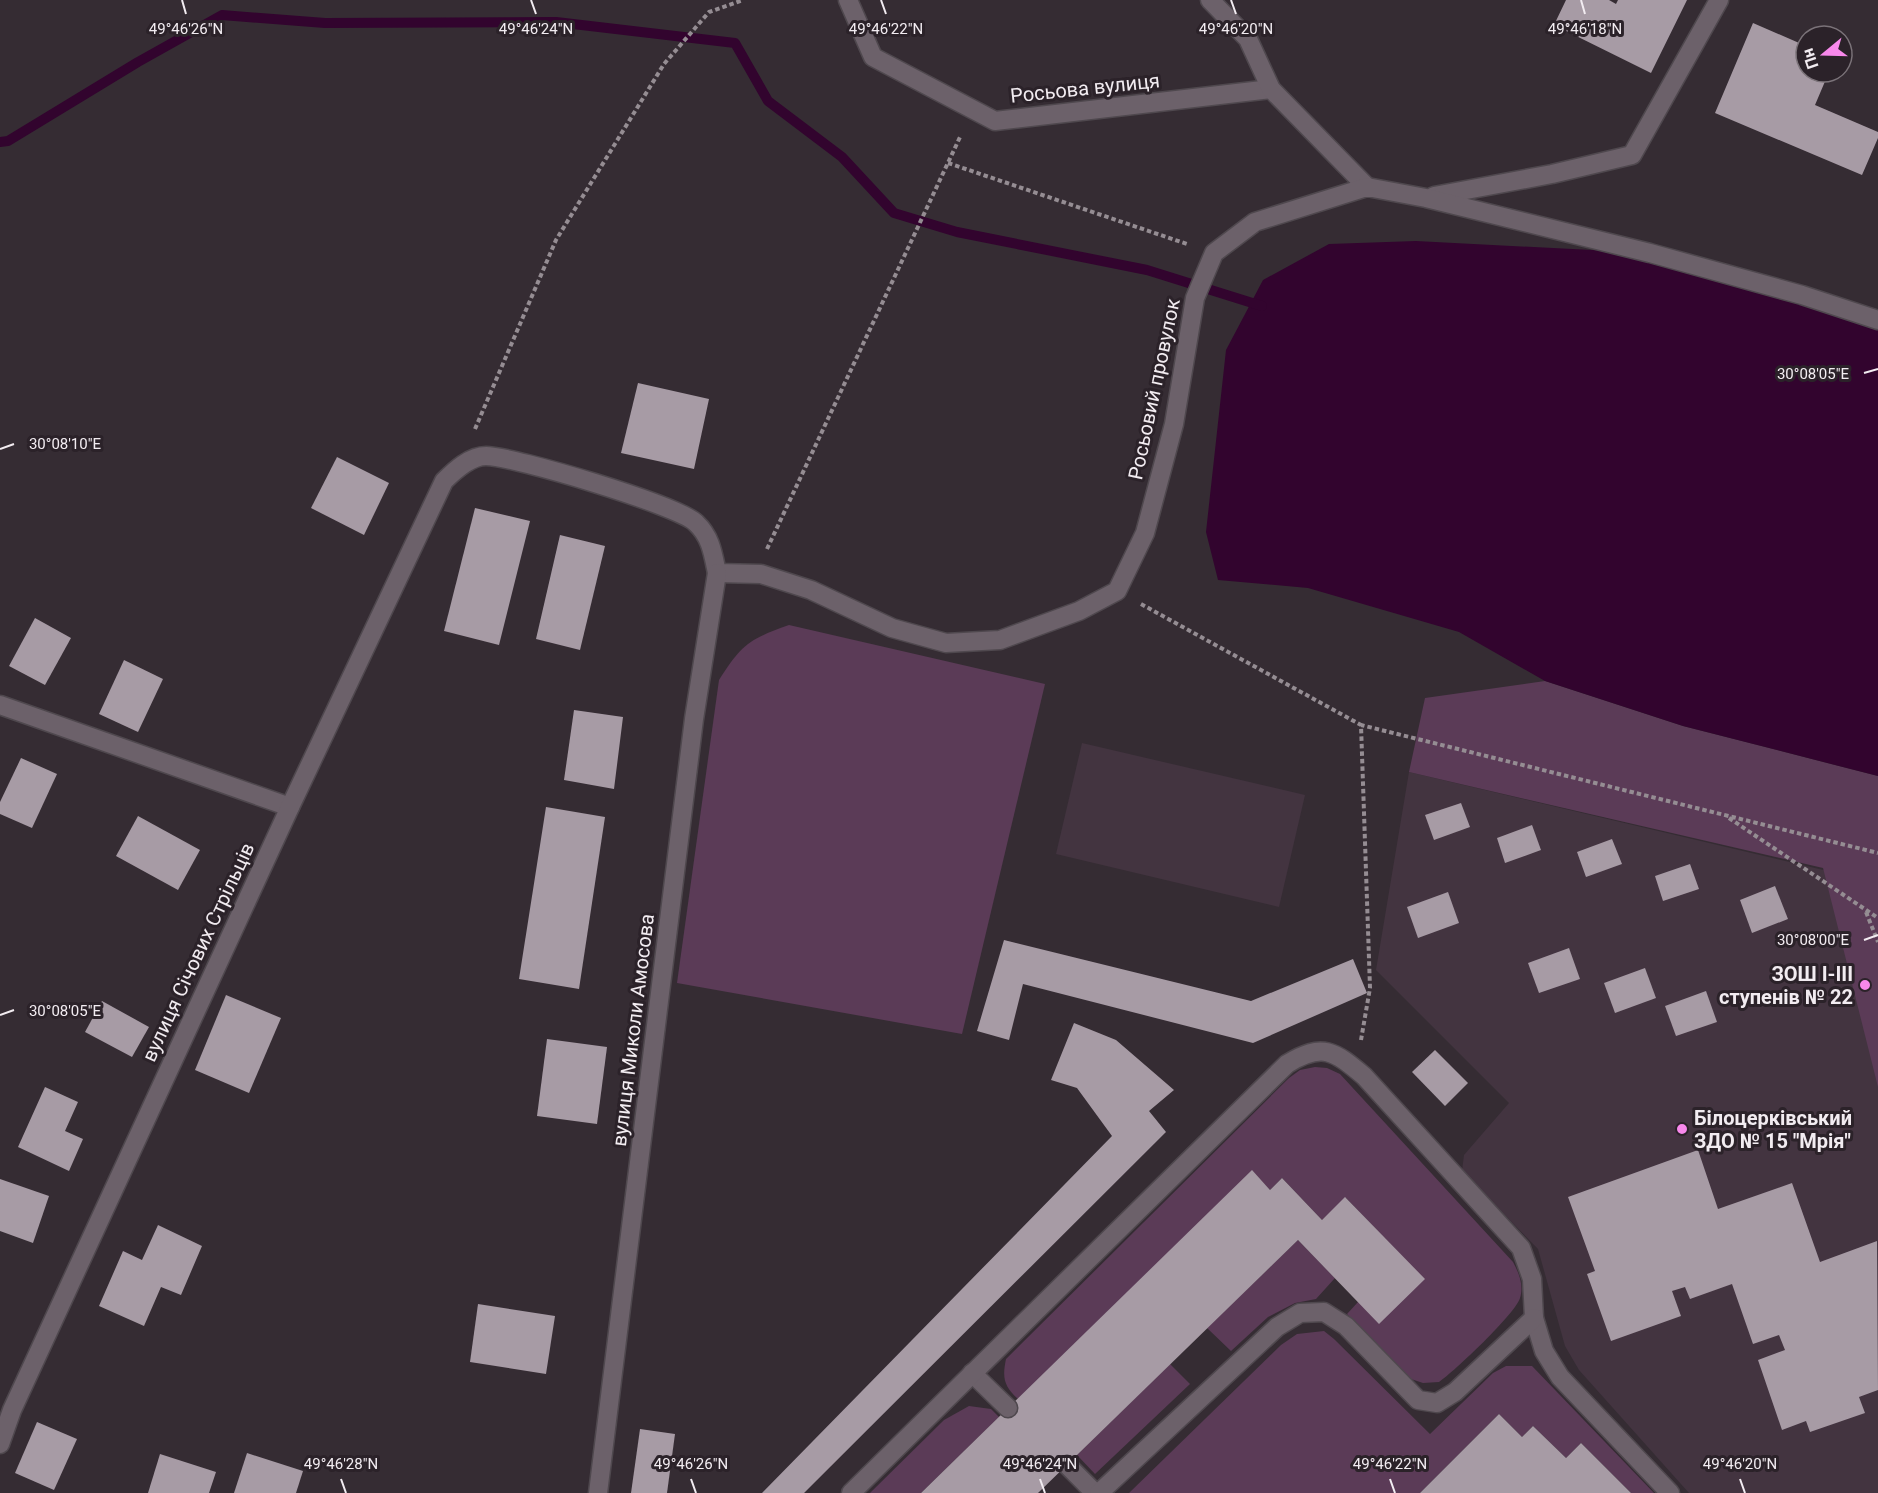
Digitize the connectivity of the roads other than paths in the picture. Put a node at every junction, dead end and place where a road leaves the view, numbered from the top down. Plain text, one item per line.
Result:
1 (848, 0) edge
2 (1210, 0) edge
3 (1719, 0) edge
4 (1271, 89) junction
5 (1367, 187) junction
6 (1426, 198) junction
7 (1878, 320) edge
8 (717, 573) junction
9 (0, 705) edge
10 (290, 807) junction
11 (1534, 1318) junction
12 (972, 1373) junction
13 (1008, 1408) dead end
14 (0, 1444) edge
15 (1067, 1465) dead end
16 (598, 1493) edge
17 (851, 1493) edge
18 (1097, 1493) edge
19 (1670, 1493) edge

1 - 4 street, Росьова вулиця
2 - 4 street
3 - 6 street
4 - 5 street
5 - 6 street
5 - 8 street, Росьовий провулок
6 - 7 street
8 - 10 street, вулиця Січових Стрільців
8 - 16 street, вулиця Миколи Амосова
9 - 10 street
10 - 14 street, вулиця Січових Стрільців
11 - 12 street
11 - 18 street
11 - 19 street
12 - 13 street
12 - 17 street
15 - 18 street

